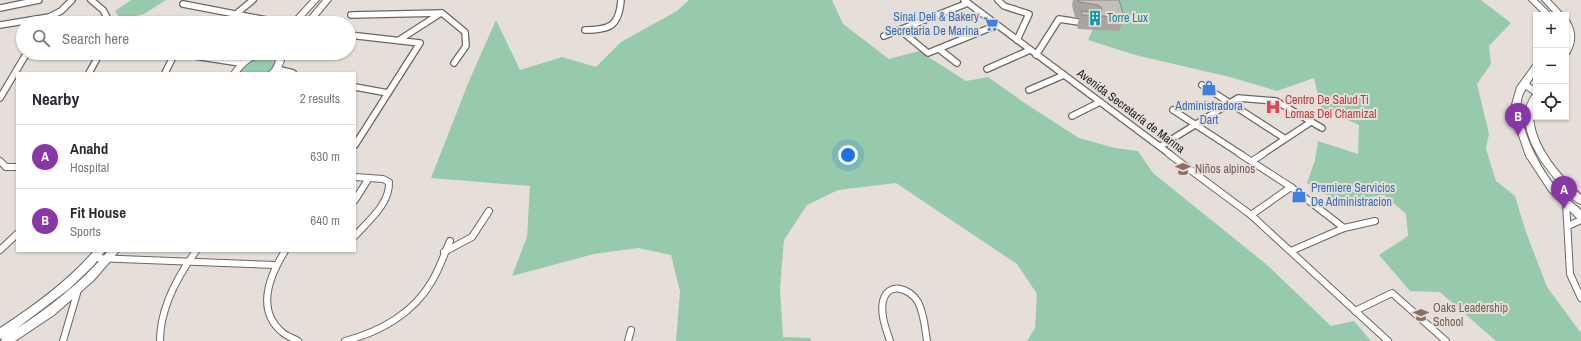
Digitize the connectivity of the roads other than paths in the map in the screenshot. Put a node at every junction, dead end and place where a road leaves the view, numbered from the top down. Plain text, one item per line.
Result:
1 (39, 0) edge
2 (72, 0) edge
3 (91, 0) edge
4 (253, 0) edge
5 (314, 0) edge
6 (327, 0) edge
7 (621, 0) edge
8 (998, 0) edge
9 (1533, 0) edge
10 (1546, 0) edge
11 (966, 2) edge
12 (183, 4) dead end
13 (0, 8) edge
14 (442, 12) junction
15 (1545, 12) edge
16 (1557, 12) edge
17 (236, 14) junction
18 (351, 15) dead end
19 (51, 16) edge
20 (107, 16) edge
21 (246, 16) edge
22 (300, 16) edge
23 (314, 16) edge
24 (16, 22) edge
25 (1093, 24) edge
26 (0, 25) edge
27 (997, 25) junction
28 (1569, 28) edge
29 (585, 30) dead end
30 (900, 30) junction
31 (356, 36) edge
32 (884, 36) dead end
33 (399, 40) junction
34 (1017, 40) junction
35 (1569, 46) edge
36 (939, 49) junction
37 (1030, 50) junction
38 (1036, 55) junction
39 (24, 60) edge
40 (96, 60) edge
41 (172, 60) edge
42 (220, 60) edge
43 (246, 60) edge
44 (280, 60) edge
45 (240, 63) junction
46 (454, 63) dead end
47 (957, 63) dead end
48 (987, 69) dead end
49 (275, 71) edge
50 (1533, 71) edge
51 (16, 72) edge
52 (16, 72) edge
53 (90, 72) edge
54 (166, 72) edge
55 (236, 72) edge
56 (1064, 75) junction
57 (1527, 79) junction
58 (1533, 84) edge
59 (1202, 85) dead end
60 (356, 87) edge
61 (1522, 87) junction
62 (1030, 90) dead end
63 (1533, 90) edge
64 (388, 93) junction
65 (0, 98) edge
66 (1100, 102) junction
67 (1229, 103) junction
68 (1533, 103) edge
69 (1174, 110) dead end
70 (1072, 116) dead end
71 (1311, 122) junction
72 (1195, 125) junction
73 (1322, 128) dead end
74 (1284, 138) junction
75 (356, 143) edge
76 (1161, 146) junction
77 (0, 161) edge
78 (1252, 161) junction
79 (6, 167) junction
80 (16, 167) edge
81 (0, 172) edge
82 (356, 177) edge
83 (369, 178) junction
84 (1291, 187) junction
85 (1570, 190) junction
86 (1581, 192) edge
87 (356, 198) edge
88 (1581, 201) edge
89 (1566, 202) junction
90 (489, 211) dead end
91 (1251, 215) junction
92 (1581, 216) edge
93 (1581, 220) edge
94 (1375, 221) dead end
95 (1568, 226) junction
96 (1344, 228) junction
97 (356, 233) edge
98 (16, 235) edge
99 (450, 241) dead end
100 (0, 250) edge
101 (1291, 251) junction
102 (195, 252) edge
103 (284, 252) edge
104 (444, 252) junction
105 (97, 255) edge
106 (111, 255) edge
107 (189, 261) junction
108 (276, 265) junction
109 (78, 290) junction
110 (1581, 298) edge
111 (1355, 311) junction
112 (631, 330) dead end
113 (0, 334) edge
114 (6, 341) edge
115 (63, 341) edge
116 (160, 341) edge
117 (298, 341) edge
118 (345, 341) edge
119 (628, 341) edge
120 (890, 341) edge
121 (927, 341) edge
122 (1388, 341) edge
123 (1446, 341) edge

1 - 13 street
2 - 19 street
3 - 20 street
4 - 17 street
5 - 22 main road
6 - 23 main road
7 - 29 street
8 - 34 street
9 - 15 main road
10 - 16 main road
11 - 27 street, Avenida Secretaría de Marina
11 - 30 street
12 - 17 street
14 - 18 street
14 - 33 street
14 - 46 street
17 - 21 street
24 - 26 street
25 - 38 street
27 - 34 street, Avenida Secretaría de Marina
27 - 36 street
28 - 35 main road
30 - 32 street
30 - 36 street
31 - 33 street
33 - 64 street
34 - 37 street, Avenida Secretaría de Marina
36 - 47 street
37 - 38 street, Avenida Secretaría de Marina
37 - 48 street
38 - 56 street, Avenida Secretaría de Marina
39 - 52 street
40 - 53 street
41 - 54 street
42 - 45 street
43 - 45 main road
44 - 49 main road
45 - 55 main road
50 - 57 main road
51 - 65 street
56 - 62 street
56 - 66 street, Avenida Secretaría de Marina
57 - 58 main road
57 - 61 main road
59 - 67 street
60 - 64 street
61 - 63 main road
61 - 89 main road
64 - 75 street
66 - 70 street
66 - 76 street, Avenida Secretaría de Marina
67 - 71 street
67 - 72 street
67 - 74 street
68 - 85 main road
69 - 72 street
71 - 73 street
71 - 74 street
72 - 76 street
72 - 78 street
74 - 78 street
76 - 91 street, Avenida Secretaría de Marina
77 - 79 street
78 - 84 street
79 - 80 street
79 - 81 street
82 - 83 street
83 - 87 street
83 - 97 street
84 - 91 street
84 - 96 street
85 - 86 street
85 - 88 main road
89 - 92 main road
89 - 95 street
90 - 104 street
91 - 101 street, Avenida Secretaría de Marina
93 - 95 street
94 - 96 street
95 - 110 street
96 - 101 street
98 - 100 street
99 - 104 street
101 - 111 street, Avenida Secretaría de Marina
102 - 107 street
103 - 108 street
104 - 118 street
105 - 106 street
105 - 113 main road
106 - 107 street
106 - 109 main road
107 - 108 street
107 - 116 street
108 - 117 street
109 - 114 main road
109 - 115 street
111 - 122 street, Avenida Secretaría de Marina
111 - 123 street
112 - 119 street
120 - 121 street

